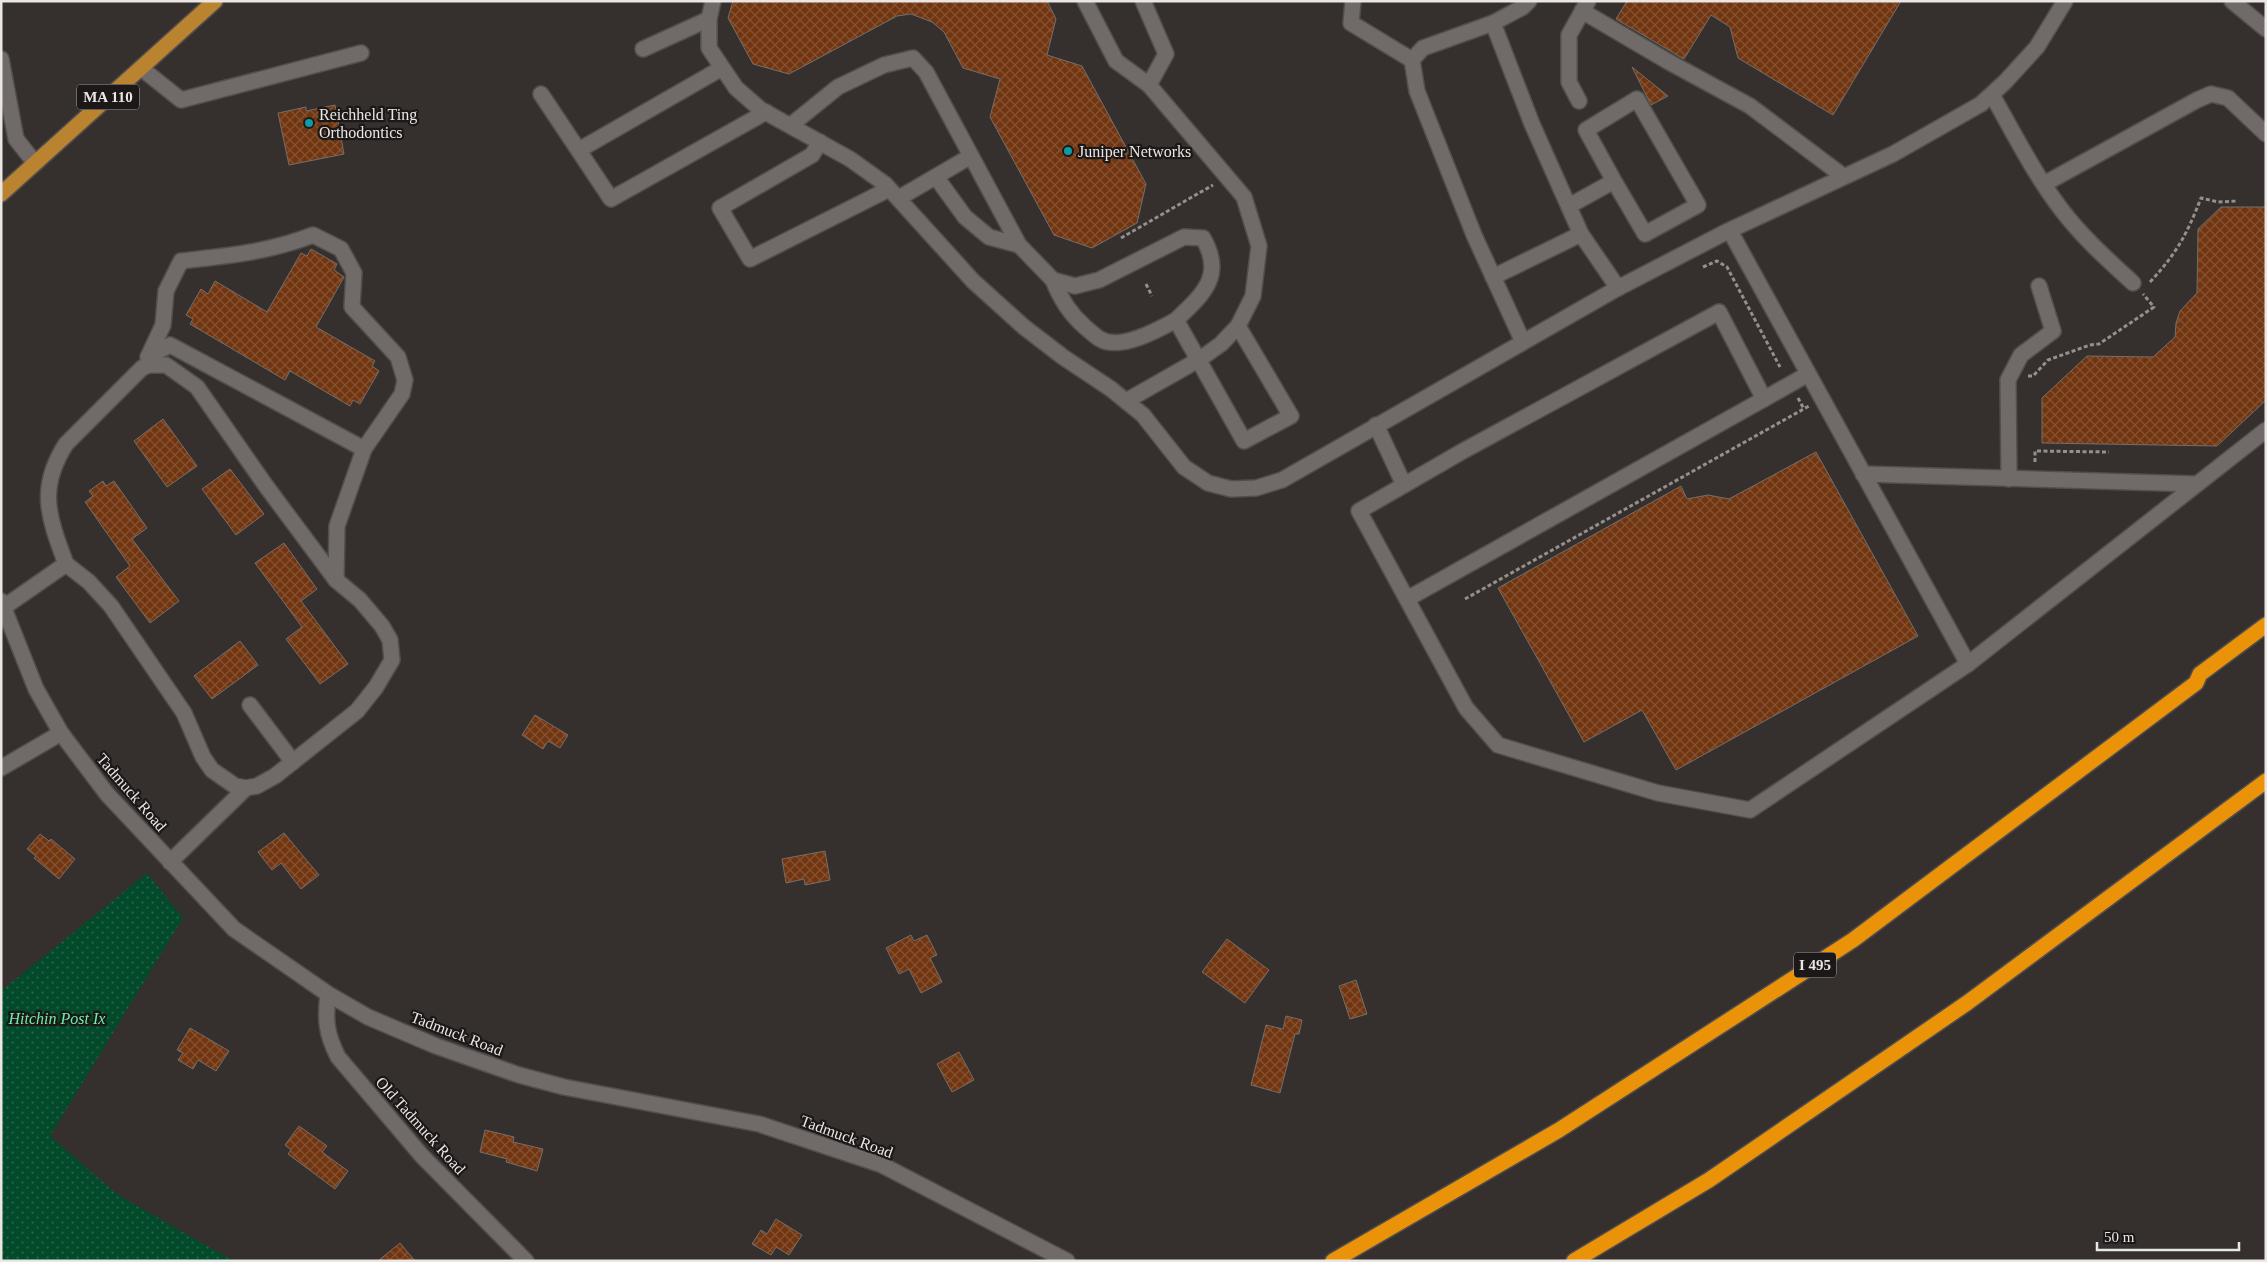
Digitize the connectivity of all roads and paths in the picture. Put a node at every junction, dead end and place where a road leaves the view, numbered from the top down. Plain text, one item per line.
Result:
1 (215, 1) edge
2 (713, 1) edge
3 (1085, 1) edge
4 (1143, 1) edge
5 (1353, 1) edge
6 (1529, 1) edge
7 (2065, 1) edge
8 (2232, 1) edge
9 (1585, 6) edge
10 (709, 19) junction
11 (1493, 23) junction
12 (2266, 29) edge
13 (643, 49) dead end
14 (362, 53) dead end
15 (1, 59) edge
16 (1412, 60) junction
17 (141, 68) junction
18 (722, 68) junction
19 (1148, 85) junction
20 (541, 94) dead end
21 (1992, 94) junction
22 (1579, 101) dead end
23 (766, 112) junction
24 (791, 126) junction
25 (2266, 134) edge
26 (820, 142) junction
27 (579, 150) junction
28 (971, 156) junction
29 (35, 163) junction
30 (1226, 176) junction
31 (1843, 176) junction
32 (936, 177) junction
33 (1614, 181) junction
34 (2044, 184) junction
35 (1, 194) edge
36 (894, 194) junction
37 (1569, 206) junction
38 (1730, 231) junction
39 (1581, 234) junction
40 (1120, 238) dead end
41 (1019, 245) junction
42 (1703, 268) dead end
43 (1493, 277) junction
44 (1052, 280) junction
45 (2133, 283) dead end
46 (1146, 284) dead end
47 (2039, 286) dead end
48 (1618, 288) junction
49 (1152, 296) dead end
50 (1176, 320) junction
51 (1238, 326) junction
52 (1523, 342) junction
53 (1200, 359) junction
54 (149, 361) junction
55 (1780, 367) dead end
56 (1808, 374) junction
57 (1764, 399) junction
58 (1126, 401) junction
59 (1810, 405) dead end
60 (1376, 425) junction
61 (2266, 430) edge
62 (364, 449) junction
63 (2108, 452) dead end
64 (2028, 463) dead end
65 (1863, 474) junction
66 (2009, 479) junction
67 (2197, 484) junction
68 (1404, 485) junction
69 (66, 564) junction
70 (336, 580) junction
71 (1465, 598) dead end
72 (1407, 599) junction
73 (2, 604) edge
74 (2266, 625) edge
75 (1968, 664) junction
76 (250, 705) dead end
77 (61, 733) junction
78 (293, 762) junction
79 (1, 768) edge
80 (2266, 781) edge
81 (246, 788) junction
82 (170, 862) junction
83 (328, 994) junction
84 (526, 1261) edge
85 (1067, 1261) edge
86 (1333, 1261) edge
87 (1574, 1261) edge

1 - 17 main road, MA 110
2 - 10 street
3 - 19 street
4 - 19 street
5 - 16 street
6 - 11 street
7 - 21 street
8 - 12 street
9 - 22 street
9 - 31 street
10 - 13 street
10 - 18 street
11 - 16 street
11 - 37 street
14 - 17 street
15 - 29 street
16 - 43 street
17 - 29 main road, MA 110
18 - 23 street
18 - 27 street
19 - 30 street
20 - 27 street
21 - 31 street
21 - 34 street
23 - 24 street
23 - 27 street
24 - 26 street
24 - 28 street
25 - 34 street
26 - 36 street
26 - 36 street
28 - 32 street
28 - 41 street
29 - 35 main road, MA 110
30 - 40 path
30 - 51 street
31 - 38 street
32 - 36 street
32 - 41 street
33 - 33 street
33 - 37 street
34 - 45 street
36 - 58 street
37 - 39 street
38 - 48 street
38 - 56 street
39 - 43 street
39 - 48 street
41 - 44 street
42 - 55 path
43 - 52 street
44 - 50 street
44 - 50 street
46 - 49 path
47 - 66 street
48 - 52 street
50 - 53 street
51 - 53 street
51 - 53 street
52 - 60 street
53 - 58 street
54 - 62 street
54 - 62 street
54 - 69 street
54 - 70 street
56 - 57 street
56 - 65 street
57 - 68 street
57 - 72 street
58 - 60 street
59 - 71 path
60 - 68 street
61 - 67 street
62 - 70 street
63 - 64 path
65 - 66 street
65 - 75 street
66 - 67 street
67 - 75 street
68 - 72 street
69 - 73 street
69 - 81 street
70 - 78 street
72 - 75 street
73 - 77 street, Tadmuck Road
74 - 86 highway, I 495
76 - 78 street
77 - 79 street
77 - 82 street, Tadmuck Road
78 - 81 street
80 - 87 highway
81 - 82 street
82 - 83 street, Tadmuck Road
83 - 84 street, Old Tadmuck Road
83 - 85 street, Tadmuck Road

